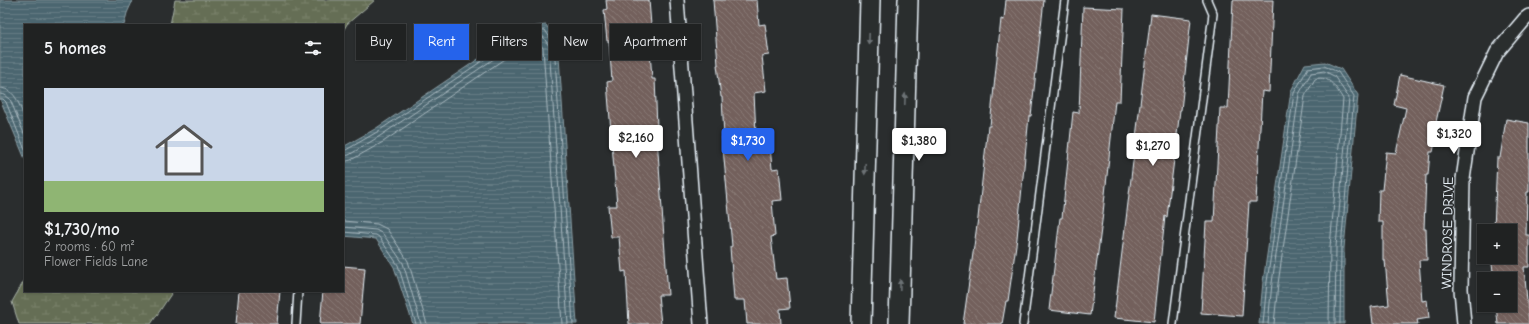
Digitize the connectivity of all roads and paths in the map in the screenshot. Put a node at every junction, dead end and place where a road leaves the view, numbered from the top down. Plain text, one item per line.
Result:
1 (677, 0) edge
2 (870, 0) edge
3 (908, 0) edge
4 (1066, 0) edge
5 (1207, 0) edge
6 (1529, 16) edge
7 (298, 292) edge
8 (296, 324) edge
9 (701, 324) edge
10 (861, 324) edge
11 (899, 324) edge
12 (1023, 324) edge
13 (1173, 324) edge
14 (1464, 324) edge

1 - 9 street
2 -> 10 main road
11 -> 3 main road
4 - 12 lane
5 - 13 lane
6 - 14 street, WINDROSE DRIVE
7 - 8 lane

